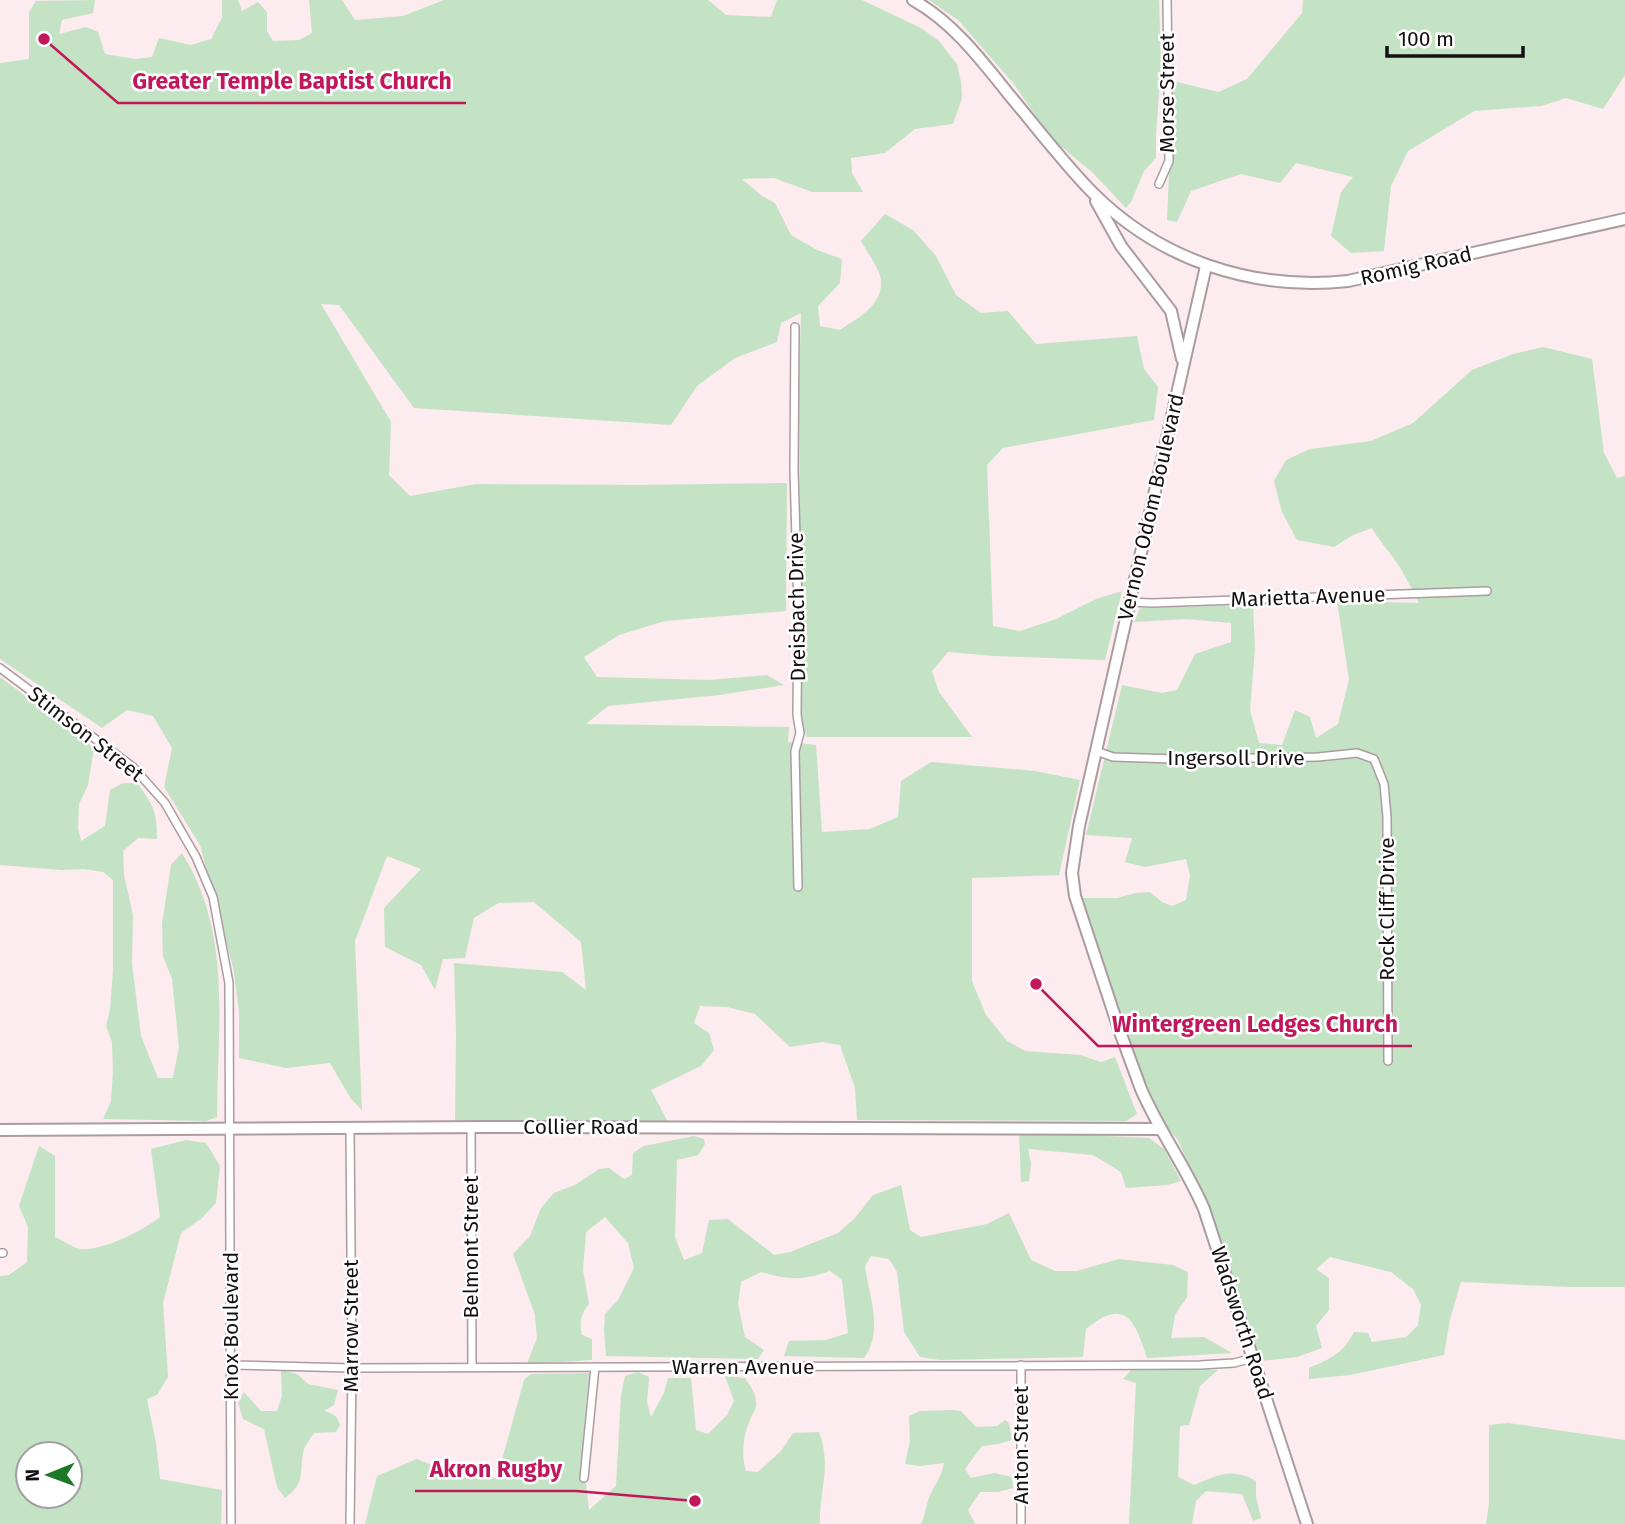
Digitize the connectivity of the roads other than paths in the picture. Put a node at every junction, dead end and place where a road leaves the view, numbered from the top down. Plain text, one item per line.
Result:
1 (913, 0) edge
2 (1167, 0) edge
3 (1159, 184) dead end
4 (1090, 190) junction
5 (1625, 219) edge
6 (1206, 266) junction
7 (795, 327) dead end
8 (1183, 365) junction
9 (1487, 591) dead end
10 (1129, 602) junction
11 (0, 668) edge
12 (1097, 751) junction
13 (1374, 759) joint
14 (798, 887) dead end
15 (1388, 1061) dead end
16 (350, 1128) junction
17 (471, 1128) junction
18 (231, 1129) junction
19 (1161, 1129) junction
20 (0, 1130) edge
21 (1253, 1358) junction
22 (232, 1365) junction
23 (1021, 1365) junction
24 (472, 1367) junction
25 (595, 1367) junction
26 (352, 1368) junction
27 (584, 1478) dead end
28 (231, 1524) edge
29 (350, 1524) edge
30 (1021, 1524) edge
31 (1307, 1524) edge

1 - 4 main road
2 - 3 street, Morse Street
4 - 6 main road
4 - 8 main road
5 - 6 main road, Romig Road
6 - 8 main road, Vernon Odom Boulevard
7 - 14 street, Dreisbach Drive
8 - 10 main road, Vernon Odom Boulevard
9 - 10 street, Marietta Avenue
10 - 12 main road, Vernon Odom Boulevard
11 - 18 street, Stimson Street
12 - 13 street, Ingersoll Drive
12 - 19 main road, Vernon Odom Boulevard
13 - 15 street, Rock Cliff Drive
16 - 17 main road, Collier Road
16 - 18 main road, Collier Road
16 - 26 street, Marrow Street
17 - 19 main road, Collier Road
17 - 24 street, Belmont Street
18 - 20 main road, Collier Road
18 - 22 street, Knox Boulevard
19 - 21 main road, Wadsworth Road
21 - 23 street, Warren Avenue
21 - 31 main road, Wadsworth Road
22 - 26 street, Warren Avenue
22 - 28 street, Knox Boulevard
23 - 25 street, Warren Avenue
23 - 30 street, Anton Street
24 - 25 street, Warren Avenue
24 - 26 street, Warren Avenue
25 - 27 street
26 - 29 street, Marrow Street

